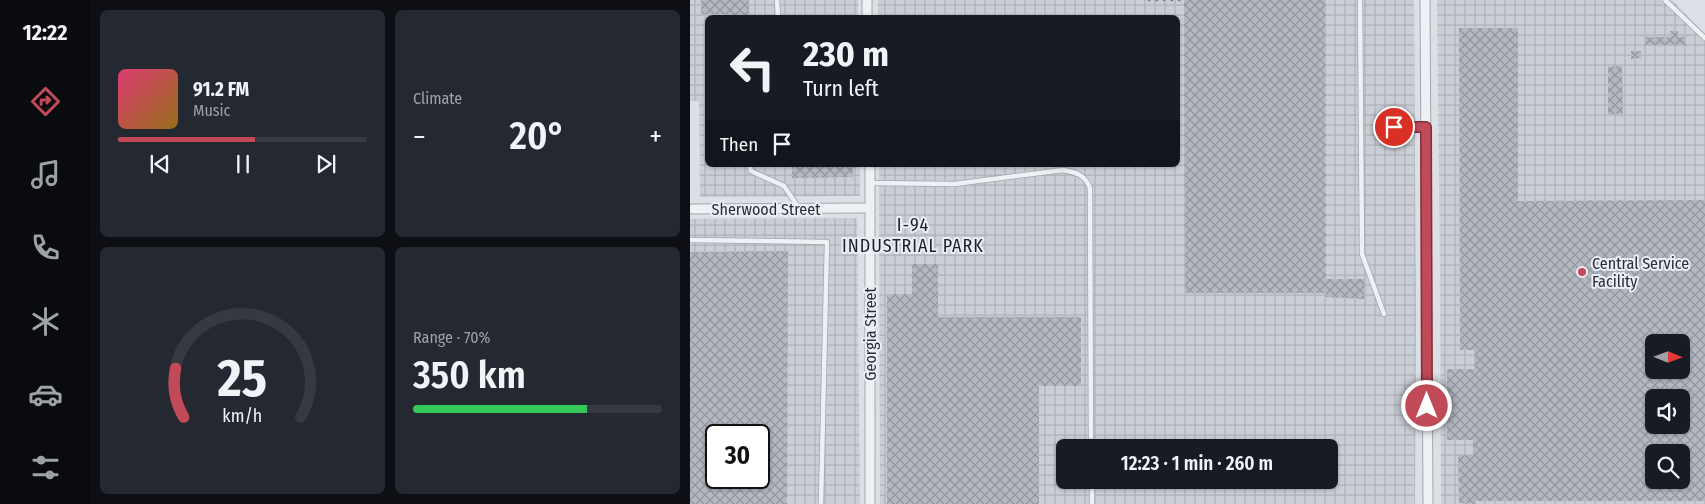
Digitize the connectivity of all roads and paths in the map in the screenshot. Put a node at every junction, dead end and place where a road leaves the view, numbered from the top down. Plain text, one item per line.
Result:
1 (777, 0) edge
2 (867, 0) edge
3 (1360, 0) edge
4 (1425, 0) edge
5 (1665, 0) edge
6 (778, 15) edge
7 (868, 15) edge
8 (1705, 38) edge
9 (1394, 127) dead end
10 (1426, 127) junction
11 (750, 167) edge
12 (870, 167) edge
13 (870, 183) junction
14 (870, 208) junction
15 (692, 209) dead end
16 (799, 209) junction
17 (690, 240) edge
18 (1384, 314) dead end
19 (1091, 439) edge
20 (1092, 489) edge
21 (821, 504) edge
22 (870, 504) edge
23 (1092, 504) edge
24 (1428, 504) edge

1 - 6 lane
2 - 7 street
3 - 18 lane
4 - 10 street
5 - 8 lane
9 - 10 lane
10 - 24 street
11 - 16 lane
12 - 13 street, Georgia Street
13 - 14 street, Georgia Street
13 - 19 lane
14 - 16 street, Sherwood Street
14 - 22 street, Georgia Street
15 - 16 street, Sherwood Street
17 - 21 lane
20 - 23 lane

